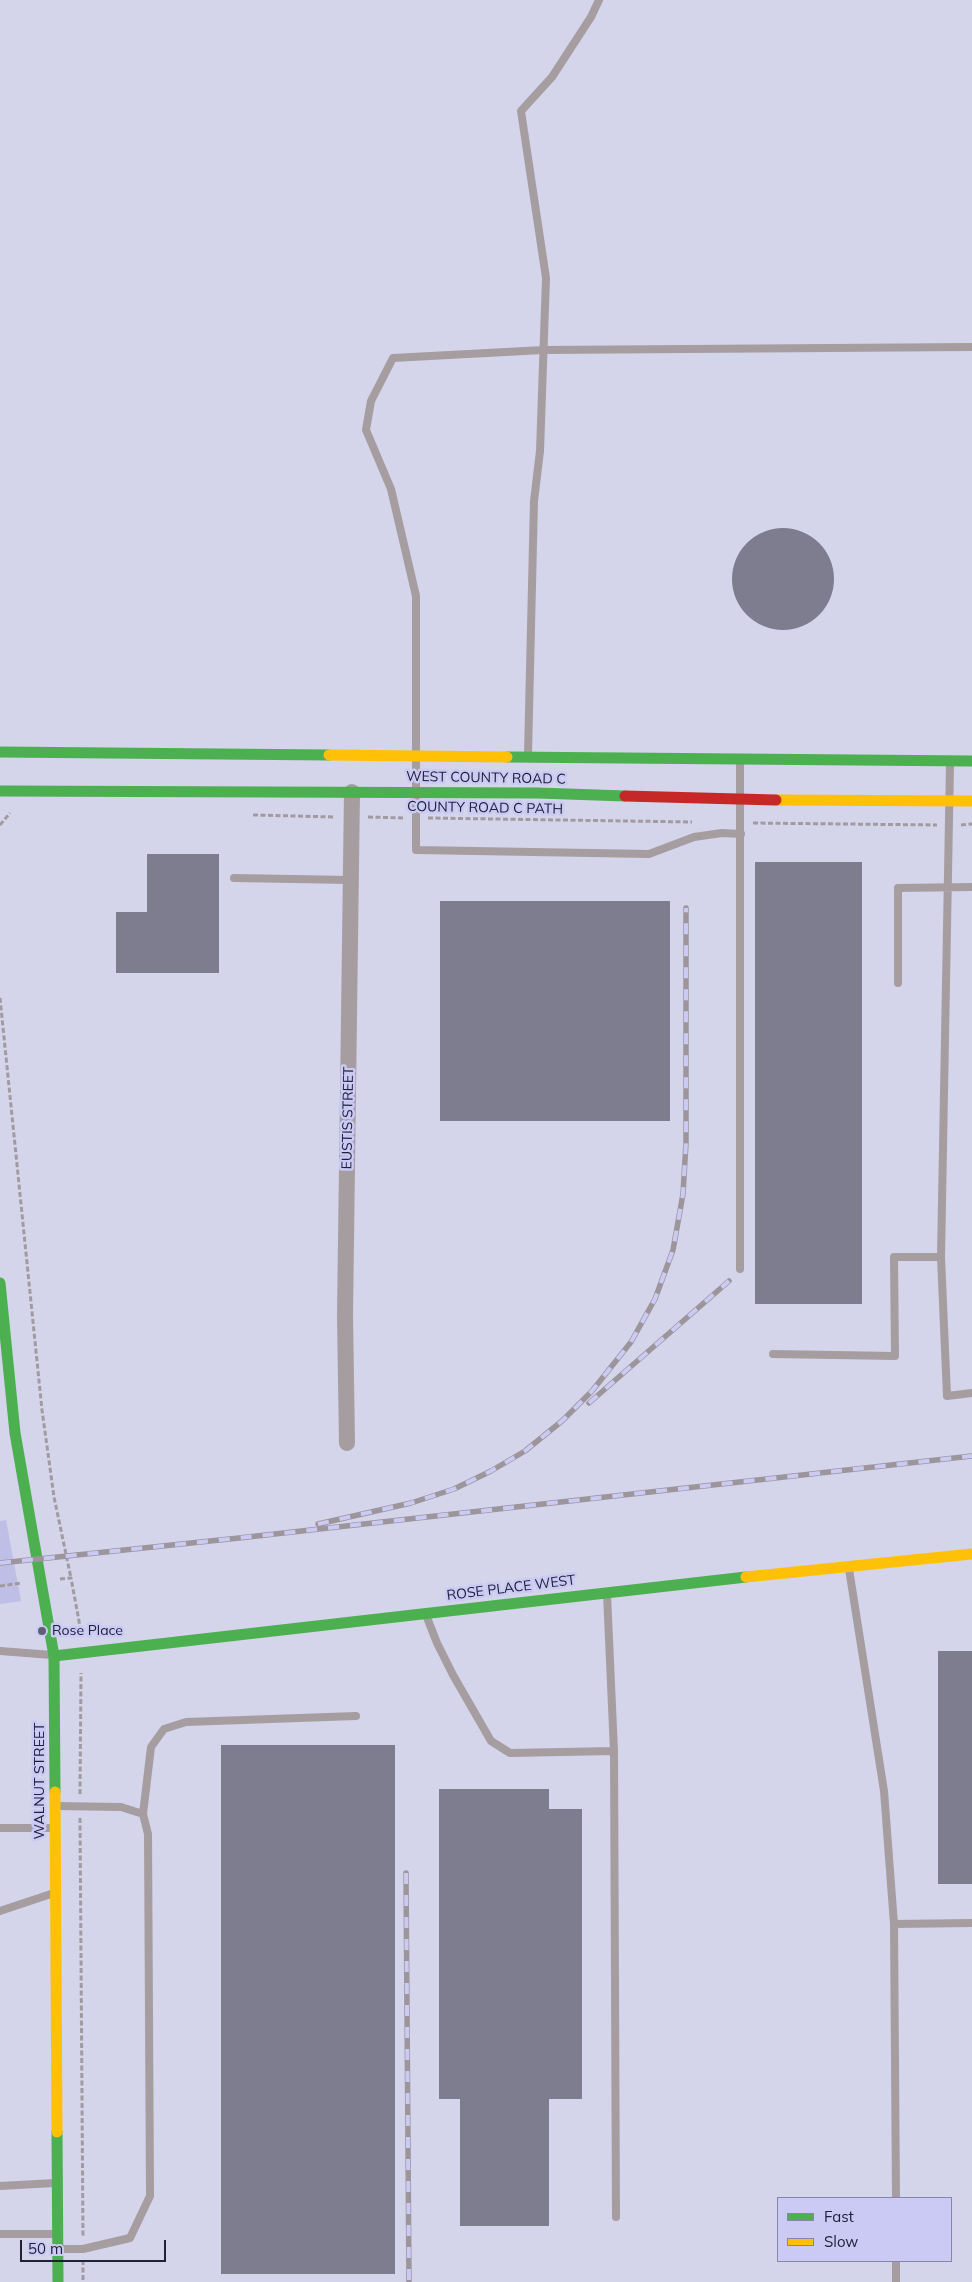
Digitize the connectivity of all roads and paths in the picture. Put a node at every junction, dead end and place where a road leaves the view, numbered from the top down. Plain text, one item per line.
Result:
1 (599, 0) edge
2 (972, 347) edge
3 (544, 350) junction
4 (0, 752) edge
5 (414, 754) junction
6 (528, 756) junction
7 (740, 759) junction
8 (950, 761) junction
9 (972, 761) edge
10 (0, 791) edge
11 (352, 792) junction
12 (417, 792) junction
13 (740, 799) junction
14 (949, 801) junction
15 (972, 801) edge
16 (6, 810) dead end
17 (17, 811) dead end
18 (10, 813) junction
19 (252, 815) dead end
20 (351, 817) junction
21 (416, 818) junction
22 (701, 822) dead end
23 (740, 823) junction
24 (972, 824) edge
25 (0, 825) edge
26 (949, 825) junction
27 (741, 834) junction
28 (234, 878) dead end
29 (351, 880) junction
30 (948, 886) junction
31 (972, 887) edge
32 (898, 983) dead end
33 (0, 998) edge
34 (941, 1257) junction
35 (740, 1270) dead end
36 (0, 1283) edge
37 (772, 1354) dead end
38 (972, 1393) edge
39 (347, 1443) dead end
40 (972, 1554) edge
41 (849, 1567) junction
42 (71, 1578) junction
43 (40, 1581) junction
44 (607, 1592) junction
45 (426, 1613) junction
46 (0, 1651) edge
47 (84, 1652) junction
48 (54, 1656) junction
49 (356, 1716) dead end
50 (614, 1751) junction
51 (55, 1806) junction
52 (80, 1806) junction
53 (143, 1814) junction
54 (0, 1828) edge
55 (55, 1828) junction
56 (56, 1892) junction
57 (0, 1911) edge
58 (972, 1923) edge
59 (894, 1924) junction
60 (57, 2183) junction
61 (0, 2186) edge
62 (896, 2197) edge
63 (616, 2217) dead end
64 (0, 2234) edge
65 (58, 2234) junction
66 (58, 2249) junction
67 (83, 2249) junction
68 (896, 2262) edge
69 (58, 2282) edge
70 (83, 2282) edge
71 (896, 2282) edge

1 - 3 lane
2 - 3 lane
3 - 5 lane
3 - 6 lane
4 - 5 main road, WEST COUNTY ROAD C
5 - 6 main road, WEST COUNTY ROAD C
5 - 12 lane
6 - 7 main road, WEST COUNTY ROAD C
7 - 8 main road, WEST COUNTY ROAD C
7 - 13 lane
8 - 9 main road, WEST COUNTY ROAD C
8 - 14 lane
10 - 11 main road, WEST COUNTY ROAD C
11 - 12 main road, WEST COUNTY ROAD C
11 - 20 street, EUSTIS STREET
12 - 13 main road, WEST COUNTY ROAD C
12 - 21 lane
13 - 14 main road, WEST COUNTY ROAD C
13 - 23 lane
14 - 15 main road, WEST COUNTY ROAD C
14 - 26 lane
16 - 18 path
17 - 18 path
18 - 25 path
19 - 20 path, COUNTY ROAD C PATH
20 - 21 path, COUNTY ROAD C PATH
20 - 29 street, EUSTIS STREET
21 - 22 path, COUNTY ROAD C PATH
21 - 27 lane
23 - 26 path
23 - 27 lane
24 - 26 path
26 - 30 lane
27 - 35 lane
28 - 29 lane
29 - 39 street, EUSTIS STREET
30 - 31 lane
30 - 32 lane
30 - 34 lane
33 - 42 path
34 - 37 lane
34 - 38 lane
36 - 43 main road, WALNUT STREET
40 - 41 main road, ROSE PLACE WEST
41 - 44 main road, ROSE PLACE WEST
41 - 59 lane
42 - 43 path
42 - 47 path
43 - 48 main road, WALNUT STREET
44 - 45 main road, ROSE PLACE WEST
44 - 50 lane
45 - 47 main road, ROSE PLACE WEST
45 - 50 lane
46 - 48 lane
47 - 48 main road, ROSE PLACE WEST
47 - 52 path
48 - 51 main road, WALNUT STREET
49 - 53 lane
50 - 63 lane
51 - 52 lane
51 - 55 main road, WALNUT STREET
52 - 53 lane
52 - 67 path
53 - 67 lane
54 - 55 lane
55 - 56 main road, WALNUT STREET
56 - 57 lane
56 - 60 main road, WALNUT STREET
58 - 59 lane
59 - 62 lane
60 - 61 lane
60 - 65 main road, WALNUT STREET
64 - 65 lane
65 - 66 main road, WALNUT STREET
66 - 67 lane
66 - 69 main road, WALNUT STREET
67 - 70 path
68 - 71 lane

